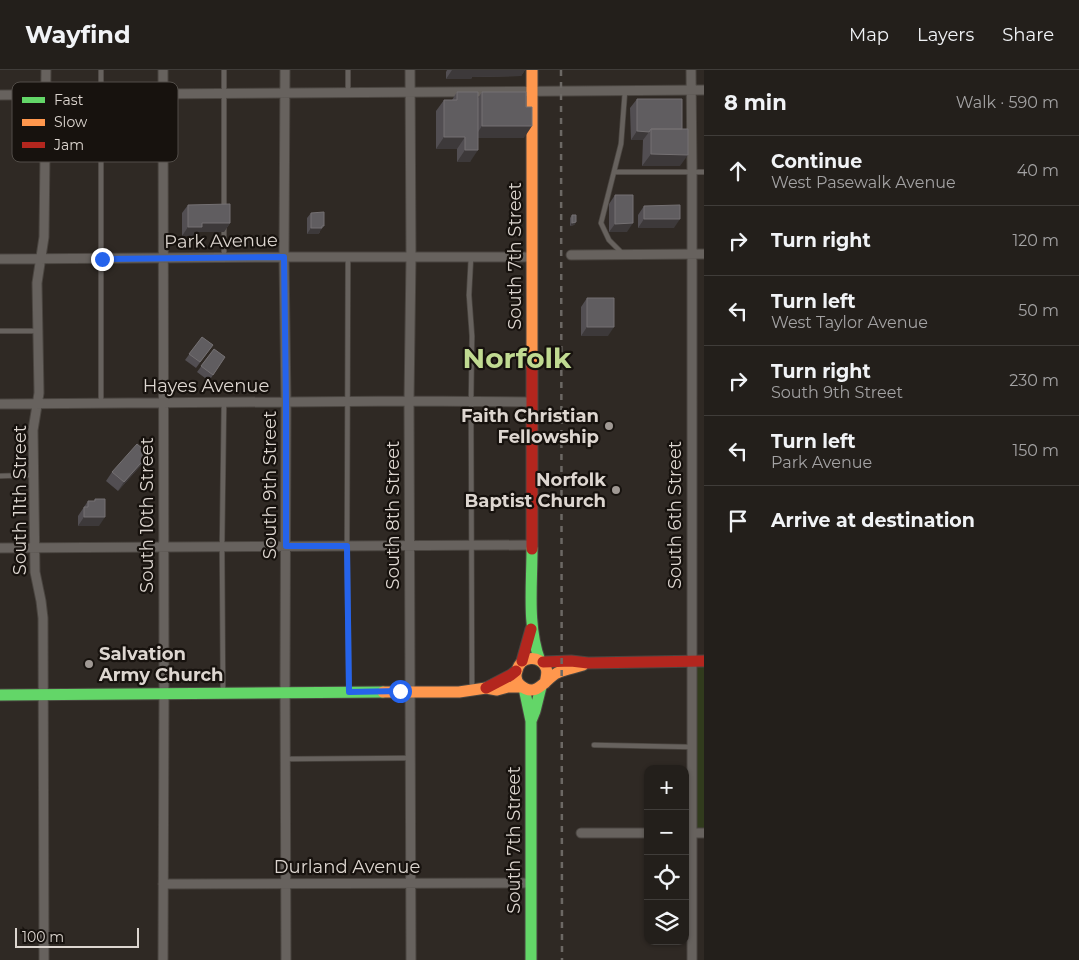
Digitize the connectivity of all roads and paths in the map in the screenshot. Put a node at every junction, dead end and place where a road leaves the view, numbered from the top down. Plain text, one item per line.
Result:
1 (224, 70) edge
2 (286, 70) edge
3 (348, 70) edge
4 (410, 70) edge
5 (532, 70) edge
6 (691, 70) edge
7 (691, 90) junction
8 (704, 90) edge
9 (532, 91) junction
10 (625, 91) junction
11 (410, 92) junction
12 (178, 93) edge
13 (224, 93) junction
14 (286, 93) junction
15 (348, 93) junction
16 (45, 162) edge
17 (101, 162) edge
18 (163, 162) edge
19 (614, 172) junction
20 (692, 172) junction
21 (704, 172) edge
22 (224, 213) edge
23 (224, 222) edge
24 (692, 254) junction
25 (704, 254) edge
26 (571, 255) dead end
27 (624, 255) junction
28 (224, 257) junction
29 (284, 257) junction
30 (348, 257) junction
31 (411, 257) junction
32 (471, 257) junction
33 (532, 257) junction
34 (162, 258) junction
35 (0, 259) edge
36 (42, 259) junction
37 (102, 259) junction
38 (0, 331) edge
39 (38, 331) junction
40 (409, 401) junction
41 (163, 402) junction
42 (348, 402) junction
43 (471, 402) junction
44 (532, 402) junction
45 (101, 403) junction
46 (224, 403) junction
47 (286, 403) junction
48 (0, 404) edge
49 (38, 404) junction
50 (33, 475) junction
51 (0, 476) edge
52 (472, 545) junction
53 (532, 545) junction
54 (286, 546) junction
55 (347, 546) junction
56 (410, 546) junction
57 (222, 547) junction
58 (0, 548) edge
59 (34, 548) junction
60 (164, 548) junction
61 (532, 622) junction
62 (522, 661) junction
63 (691, 661) junction
64 (704, 661) edge
65 (542, 662) junction
66 (588, 663) junction
67 (516, 671) junction
68 (543, 685) junction
69 (486, 688) junction
70 (523, 688) junction
71 (472, 690) junction
72 (411, 691) junction
73 (223, 692) junction
74 (285, 692) junction
75 (349, 692) junction
76 (164, 693) junction
77 (44, 694) junction
78 (0, 695) edge
79 (531, 721) junction
80 (594, 745) dead end
81 (691, 746) junction
82 (286, 758) junction
83 (410, 758) junction
84 (689, 810) edge
85 (581, 833) dead end
86 (644, 833) edge
87 (689, 833) edge
88 (704, 833) edge
89 (689, 855) edge
90 (410, 883) junction
91 (531, 883) junction
92 (163, 884) junction
93 (287, 884) junction
94 (44, 960) edge
95 (163, 960) edge
96 (286, 960) edge
97 (411, 960) edge
98 (531, 960) edge
99 (692, 960) edge

1 - 13 lane
2 - 14 street, South 9th Street
3 - 15 lane
4 - 11 street, South 8th Street
5 - 9 street, South 7th Street
6 - 7 street, South 6th Street
7 - 8 street
7 - 10 street
7 - 20 street, South 6th Street
9 - 10 street
9 - 11 street
9 - 33 street, South 7th Street
10 - 19 lane
11 - 15 street
11 - 31 street, South 8th Street
12 - 13 street
13 - 14 street
13 - 22 lane
14 - 15 street
14 - 29 street, South 9th Street
16 - 36 street, South 11th Street
17 - 37 lane
18 - 34 street, South 10th Street
19 - 20 lane
19 - 27 lane
20 - 21 lane
20 - 24 street, South 6th Street
23 - 28 lane
24 - 25 street
24 - 27 street
24 - 63 street, South 6th Street
26 - 27 street
28 - 29 street, Park Avenue
28 - 34 street, Park Avenue
29 - 30 street, Park Avenue
29 - 47 street, South 9th Street
30 - 31 street, Park Avenue
30 - 42 lane
31 - 32 street, Park Avenue
31 - 40 street, South 8th Street
32 - 33 street, Park Avenue
32 - 43 lane
33 - 44 street, South 7th Street
34 - 37 street, Park Avenue
34 - 41 street, South 10th Street
35 - 36 street, Park Avenue
36 - 37 street, Park Avenue
36 - 39 street, South 11th Street
37 - 45 lane
38 - 39 lane
39 - 49 street, South 11th Street
40 - 42 street, Hayes Avenue
40 - 43 street, Hayes Avenue
40 - 56 street, South 8th Street
41 - 45 street, Hayes Avenue
41 - 46 street, Hayes Avenue
41 - 60 street, South 10th Street
42 - 47 street, Hayes Avenue
42 - 55 lane
43 - 44 street, Hayes Avenue
43 - 52 lane
44 - 53 street, South 7th Street
45 - 49 street, Hayes Avenue
46 - 47 street, Hayes Avenue
46 - 57 lane
47 - 54 street, South 9th Street
48 - 49 street, Hayes Avenue
49 - 50 street, South 11th Street
50 - 51 lane
50 - 59 street, South 11th Street
52 - 53 street
52 - 56 street
52 - 71 lane
53 - 61 street, South 7th Street
54 - 55 street
54 - 57 street
54 - 74 street, South 9th Street
55 - 56 street
55 - 75 lane
56 - 72 street, South 8th Street
57 - 60 street
57 - 73 lane
58 - 59 street
59 - 60 street
59 - 77 street, South 11th Street
60 - 76 street, South 10th Street
61 - 62 street, South 7th Street
61 - 65 street, South 7th Street
62 - 65 street
62 - 67 street
63 - 64 street
63 - 66 street
63 - 81 street, South 6th Street
65 - 66 street
65 - 68 street
66 - 68 street
67 - 69 street
67 - 70 street
68 - 70 street
68 - 79 street, South 7th Street
69 - 70 street
69 - 71 street
70 - 79 street, South 7th Street
71 - 72 street
72 - 75 street
72 - 83 street, South 8th Street
73 - 74 street
73 - 76 street
74 - 75 street
74 - 82 street, South 9th Street
76 - 77 street
76 - 92 street, South 10th Street
77 - 78 street
77 - 94 street, South 11th Street
79 - 91 street, South 7th Street
80 - 81 lane
81 - 84 street, South 6th Street
82 - 83 lane
82 - 93 street, South 9th Street
83 - 90 street, South 8th Street
85 - 86 street
87 - 88 street
89 - 99 street, South 6th Street
90 - 91 street, Durland Avenue
90 - 93 street, Durland Avenue
90 - 97 street, South 8th Street
91 - 98 street, South 7th Street
92 - 93 street, Durland Avenue
92 - 95 street, South 10th Street
93 - 96 street, South 9th Street

